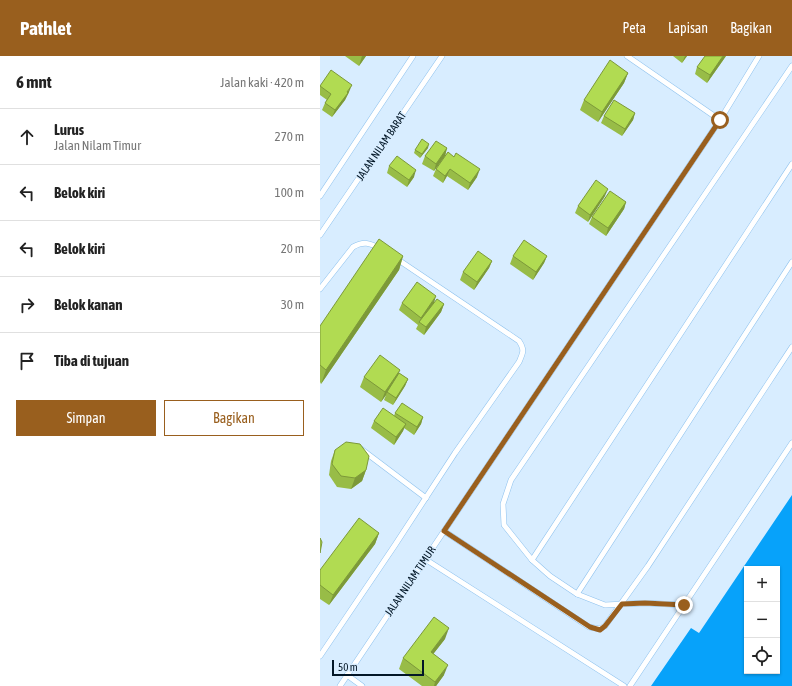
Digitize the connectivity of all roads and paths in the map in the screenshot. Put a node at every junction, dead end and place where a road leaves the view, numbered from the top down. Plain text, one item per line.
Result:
1 (413, 56) edge
2 (442, 56) edge
3 (628, 56) edge
4 (759, 56) edge
5 (792, 66) edge
6 (720, 120) junction
7 (792, 164) edge
8 (320, 196) edge
9 (320, 235) edge
10 (388, 253) edge
11 (394, 257) edge
12 (792, 262) edge
13 (320, 289) edge
14 (792, 347) edge
15 (792, 443) edge
16 (357, 446) edge
17 (426, 498) junction
18 (444, 531) junction
19 (425, 559) junction
20 (532, 560) junction
21 (577, 594) junction
22 (622, 604) junction
23 (684, 605) junction
24 (320, 656) edge
25 (347, 675) junction
26 (340, 686) edge
27 (362, 686) edge
28 (624, 686) edge
29 (630, 686) edge

1 - 8 lane, JALAN NILAM BARAT
2 - 9 lane, JALAN NILAM BARAT
3 - 6 lane
4 - 6 lane, JALAN NILAM TIMUR
5 - 20 lane
6 - 18 lane, JALAN NILAM TIMUR
7 - 20 lane
10 - 13 lane
11 - 17 lane
12 - 21 lane
14 - 22 lane
15 - 23 lane
16 - 17 lane
17 - 24 lane
18 - 19 lane, JALAN NILAM TIMUR
18 - 22 lane
19 - 25 lane, JALAN NILAM TIMUR
19 - 28 lane
20 - 21 lane
21 - 22 lane
22 - 23 lane
23 - 29 lane
25 - 26 lane, JALAN NILAM TIMUR
25 - 27 lane

